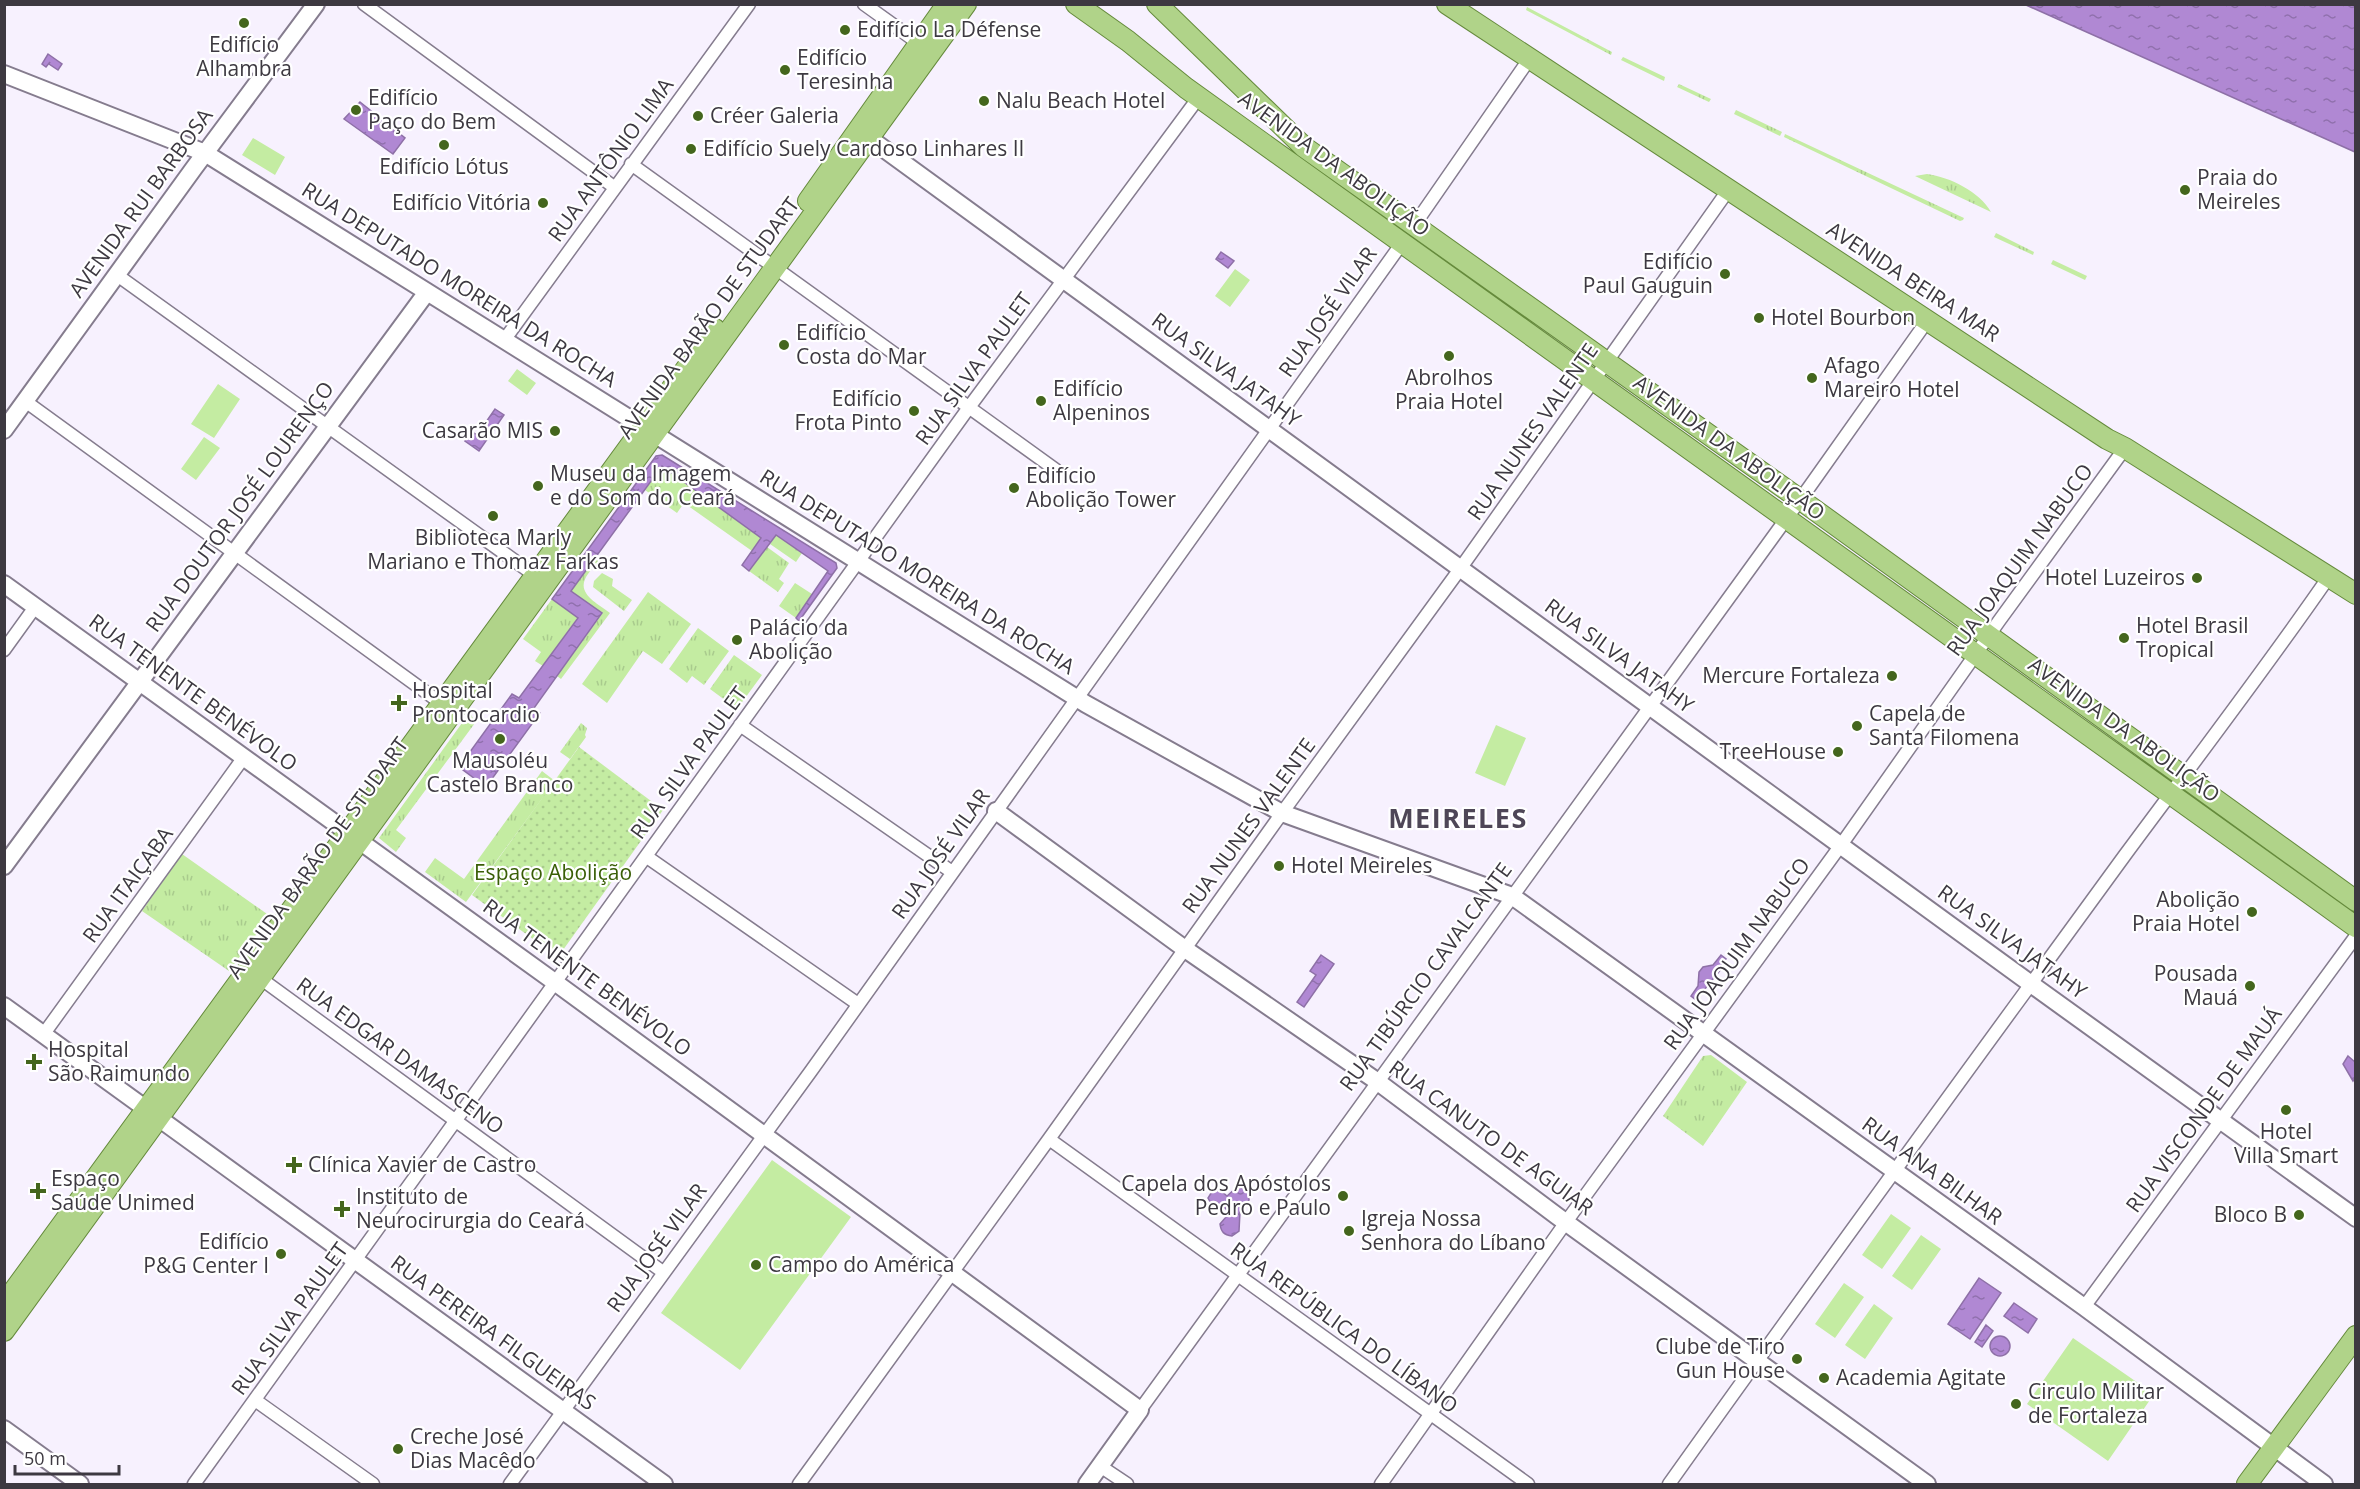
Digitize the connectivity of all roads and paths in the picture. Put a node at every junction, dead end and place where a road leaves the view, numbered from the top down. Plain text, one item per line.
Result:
1 (316, 4) edge
2 (364, 4) edge
3 (748, 4) edge
4 (864, 4) edge
5 (947, 4) edge
6 (966, 4) edge
7 (1076, 4) edge
8 (1157, 4) edge
9 (1446, 4) edge
10 (925, 48) junction
11 (1530, 58) junction
12 (4, 74) edge
13 (1199, 97) junction
14 (864, 134) junction
15 (205, 153) junction
16 (631, 164) junction
17 (614, 188) junction
18 (1729, 189) junction
19 (1415, 224) junction
20 (1402, 243) junction
21 (770, 264) junction
22 (117, 275) junction
23 (1064, 280) junction
24 (427, 292) junction
25 (1927, 321) junction
26 (505, 339) junction
27 (1607, 362) junction
28 (1593, 379) junction
29 (25, 401) junction
30 (970, 406) junction
31 (327, 425) junction
32 (1269, 429) junction
33 (4, 430) edge
34 (649, 430) junction
35 (2125, 448) junction
36 (1056, 470) dead end
37 (1800, 500) junction
38 (1786, 519) junction
39 (234, 553) junction
40 (859, 561) junction
41 (1460, 568) junction
42 (2328, 578) junction
43 (540, 579) junction
44 (4, 584) edge
45 (2355, 594) edge
46 (35, 607) junction
47 (1988, 636) junction
48 (4, 650) edge
49 (1976, 653) junction
50 (139, 682) junction
51 (1076, 698) junction
52 (1649, 706) junction
53 (447, 708) junction
54 (740, 725) junction
55 (244, 757) junction
56 (2183, 776) junction
57 (2171, 793) junction
58 (996, 811) junction
59 (1282, 813) junction
60 (354, 836) junction
61 (1841, 845) junction
62 (646, 857) junction
63 (4, 866) edge
64 (952, 872) junction
65 (1512, 896) junction
66 (2355, 901) edge
67 (2355, 927) edge
68 (2355, 936) edge
69 (1185, 949) junction
70 (260, 978) junction
71 (556, 983) junction
72 (2031, 984) junction
73 (858, 1004) junction
74 (4, 1006) edge
75 (1703, 1032) junction
76 (44, 1035) junction
77 (1378, 1082) junction
78 (153, 1114) junction
79 (457, 1120) junction
80 (2221, 1121) junction
81 (764, 1136) junction
82 (1049, 1139) junction
83 (1893, 1172) junction
84 (2355, 1218) edge
85 (1566, 1222) junction
86 (355, 1262) junction
87 (663, 1272) junction
88 (952, 1272) junction
89 (1239, 1276) junction
90 (4, 1304) edge
91 (2084, 1307) junction
92 (4, 1331) edge
93 (2355, 1335) edge
94 (1757, 1360) junction
95 (255, 1400) junction
96 (1140, 1410) junction
97 (563, 1411) junction
98 (1432, 1415) junction
99 (4, 1429) edge
100 (2274, 1448) junction
101 (1100, 1466) junction
102 (80, 1485) edge
103 (194, 1485) edge
104 (373, 1485) edge
105 (510, 1485) edge
106 (664, 1485) edge
107 (799, 1485) edge
108 (1087, 1485) edge
109 (1127, 1485) edge
110 (1381, 1485) edge
111 (1528, 1485) edge
112 (1669, 1485) edge
113 (1927, 1485) edge
114 (2247, 1485) edge
115 (2324, 1485) edge

1 - 15 street, AVENIDA RUI BARBOSA
2 - 17 street
3 - 16 street, RUA ANTÔNIO LIMA
4 - 10 street
5 - 10 main road, AVENIDA BARÃO DE STUDART
6 - 10 main road, AVENIDA BARÃO DE STUDART
7 - 13 main road, AVENIDA DA ABOLIÇÃO
8 - 19 main road, AVENIDA DA ABOLIÇÃO
9 - 11 main road, AVENIDA BEIRA MAR
10 - 14 main road, AVENIDA BARÃO DE STUDART
11 - 18 main road, AVENIDA BEIRA MAR
11 - 19 street
12 - 15 street, RUA DEPUTADO MOREIRA DA ROCHA
13 - 20 main road, AVENIDA DA ABOLIÇÃO
13 - 23 street, RUA SILVA PAULET
14 - 21 main road, AVENIDA BARÃO DE STUDART
14 - 23 street, RUA SILVA JATAHY
15 - 22 street, AVENIDA RUI BARBOSA
15 - 24 street, RUA DEPUTADO MOREIRA DA ROCHA
16 - 17 street, RUA ANTÔNIO LIMA
16 - 21 street
17 - 26 street, RUA ANTÔNIO LIMA
18 - 25 main road, AVENIDA BEIRA MAR
18 - 27 street, RUA NUNES VALENTE
19 - 27 main road, AVENIDA DA ABOLIÇÃO
20 - 28 main road, AVENIDA DA ABOLIÇÃO
20 - 32 street, RUA JOSÉ VILAR
21 - 30 street
21 - 34 main road, AVENIDA BARÃO DE STUDART
22 - 29 street, AVENIDA RUI BARBOSA
22 - 31 street
23 - 30 street, RUA SILVA PAULET
23 - 32 street, RUA SILVA JATAHY
24 - 26 street, RUA DEPUTADO MOREIRA DA ROCHA
24 - 31 street, RUA DOUTOR JOSÉ LOURENÇO
25 - 35 main road, AVENIDA BEIRA MAR
25 - 37 street, RUA TIBÚRCIO CAVALCANTE
26 - 34 street, RUA DEPUTADO MOREIRA DA ROCHA
27 - 28 street, RUA NUNES VALENTE
27 - 37 main road, AVENIDA DA ABOLIÇÃO
28 - 38 main road, AVENIDA DA ABOLIÇÃO
28 - 41 street, RUA NUNES VALENTE
29 - 33 street, AVENIDA RUI BARBOSA
29 - 39 street
30 - 36 street
30 - 40 street, RUA SILVA PAULET
31 - 39 street, RUA DOUTOR JOSÉ LOURENÇO
31 - 43 street
32 - 41 street, RUA SILVA JATAHY
32 - 51 street, RUA JOSÉ VILAR
34 - 40 street, RUA DEPUTADO MOREIRA DA ROCHA
34 - 43 main road, AVENIDA BARÃO DE STUDART
35 - 42 main road, AVENIDA BEIRA MAR
35 - 47 street, RUA JOAQUIM NABUCO
37 - 38 street, RUA TIBÚRCIO CAVALCANTE
37 - 47 main road, AVENIDA DA ABOLIÇÃO
38 - 49 main road, AVENIDA DA ABOLIÇÃO
38 - 52 street, RUA TIBÚRCIO CAVALCANTE
39 - 50 street, RUA DOUTOR JOSÉ LOURENÇO
39 - 53 street
40 - 51 street, RUA DEPUTADO MOREIRA DA ROCHA
40 - 54 street, RUA SILVA PAULET
41 - 52 street, RUA SILVA JATAHY
41 - 59 street, RUA NUNES VALENTE
42 - 45 main road, AVENIDA BEIRA MAR
42 - 56 street
43 - 53 main road, AVENIDA BARÃO DE STUDART
44 - 46 street, RUA TENENTE BENÉVOLO
46 - 48 street
46 - 50 street, RUA TENENTE BENÉVOLO
47 - 49 street, RUA JOAQUIM NABUCO
47 - 56 main road, AVENIDA DA ABOLIÇÃO
49 - 57 main road, AVENIDA DA ABOLIÇÃO
49 - 61 street, RUA JOAQUIM NABUCO
50 - 55 street, RUA TENENTE BENÉVOLO
50 - 63 street, RUA DOUTOR JOSÉ LOURENÇO
51 - 58 street, RUA JOSÉ VILAR
51 - 59 street, RUA DEPUTADO MOREIRA DA ROCHA
52 - 61 street, RUA SILVA JATAHY
52 - 65 street, RUA TIBÚRCIO CAVALCANTE
53 - 60 main road, AVENIDA BARÃO DE STUDART
54 - 62 street, RUA SILVA PAULET
54 - 64 street
55 - 60 street, RUA TENENTE BENÉVOLO
55 - 76 street, RUA ITAIÇABA
56 - 57 street
56 - 66 main road, AVENIDA DA ABOLIÇÃO
57 - 67 main road, AVENIDA DA ABOLIÇÃO
57 - 72 street
58 - 64 street, RUA JOSÉ VILAR
58 - 69 street, RUA CANUTO DE AGUIAR
59 - 65 street, RUA DEPUTADO MOREIRA DA ROCHA
59 - 69 street, RUA NUNES VALENTE
60 - 70 main road, AVENIDA BARÃO DE STUDART
60 - 71 street, RUA TENENTE BENÉVOLO
60 - 78 main road, AVENIDA BARÃO DE STUDART
61 - 72 street, RUA SILVA JATAHY
61 - 75 street, RUA JOAQUIM NABUCO
62 - 71 street, RUA SILVA PAULET
62 - 73 street
64 - 73 street, RUA JOSÉ VILAR
65 - 75 street, RUA ANA BILHAR
65 - 77 street, RUA TIBÚRCIO CAVALCANTE
68 - 80 street, RUA VISCONDE DE MAUÁ
69 - 77 street, RUA CANUTO DE AGUIAR
69 - 82 street, RUA NUNES VALENTE
70 - 78 main road, AVENIDA BARÃO DE STUDART
70 - 79 street, RUA EDGAR DAMASCENO
71 - 79 street, RUA SILVA PAULET
71 - 81 street, RUA TENENTE BENÉVOLO
72 - 80 street, RUA SILVA JATAHY
72 - 83 street
73 - 81 street, RUA JOSÉ VILAR
74 - 76 street, RUA PEREIRA FILGUEIRAS
75 - 83 street, RUA ANA BILHAR
75 - 85 street, RUA JOAQUIM NABUCO
76 - 78 street, RUA PEREIRA FILGUEIRAS
77 - 85 street, RUA CANUTO DE AGUIAR
77 - 89 street, RUA TIBÚRCIO CAVALCANTE
78 - 86 street, RUA PEREIRA FILGUEIRAS
78 - 90 main road, AVENIDA BARÃO DE STUDART
78 - 92 main road, AVENIDA BARÃO DE STUDART
79 - 86 street, RUA SILVA PAULET
79 - 87 street, RUA EDGAR DAMASCENO
80 - 84 street, RUA SILVA JATAHY
80 - 91 street, RUA VISCONDE DE MAUÁ
81 - 87 street, RUA JOSÉ VILAR
81 - 88 street, RUA TENENTE BENÉVOLO
82 - 88 street, RUA NUNES VALENTE
82 - 89 street, RUA REPÚBLICA DO LÍBANO
83 - 91 street, RUA ANA BILHAR
83 - 94 street
85 - 94 street, RUA CANUTO DE AGUIAR
85 - 98 street, RUA JOAQUIM NABUCO
86 - 95 street, RUA SILVA PAULET
86 - 97 street, RUA PEREIRA FILGUEIRAS
87 - 97 street, RUA JOSÉ VILAR
88 - 96 street, RUA TENENTE BENÉVOLO
88 - 107 street, RUA NUNES VALENTE
89 - 96 street, RUA TIBÚRCIO CAVALCANTE
89 - 98 street, RUA REPÚBLICA DO LÍBANO
91 - 100 street, RUA ANA BILHAR
93 - 100 main road
94 - 112 street
94 - 113 street, RUA CANUTO DE AGUIAR
95 - 103 street, RUA SILVA PAULET
95 - 104 street
96 - 101 street, RUA TIBÚRCIO CAVALCANTE
97 - 105 street, RUA JOSÉ VILAR
97 - 106 street, RUA PEREIRA FILGUEIRAS
98 - 110 street, RUA JOAQUIM NABUCO
98 - 111 street, RUA REPÚBLICA DO LÍBANO
99 - 102 street
100 - 114 main road
100 - 115 street, RUA ANA BILHAR
101 - 108 street, RUA TIBÚRCIO CAVALCANTE
101 - 109 street

